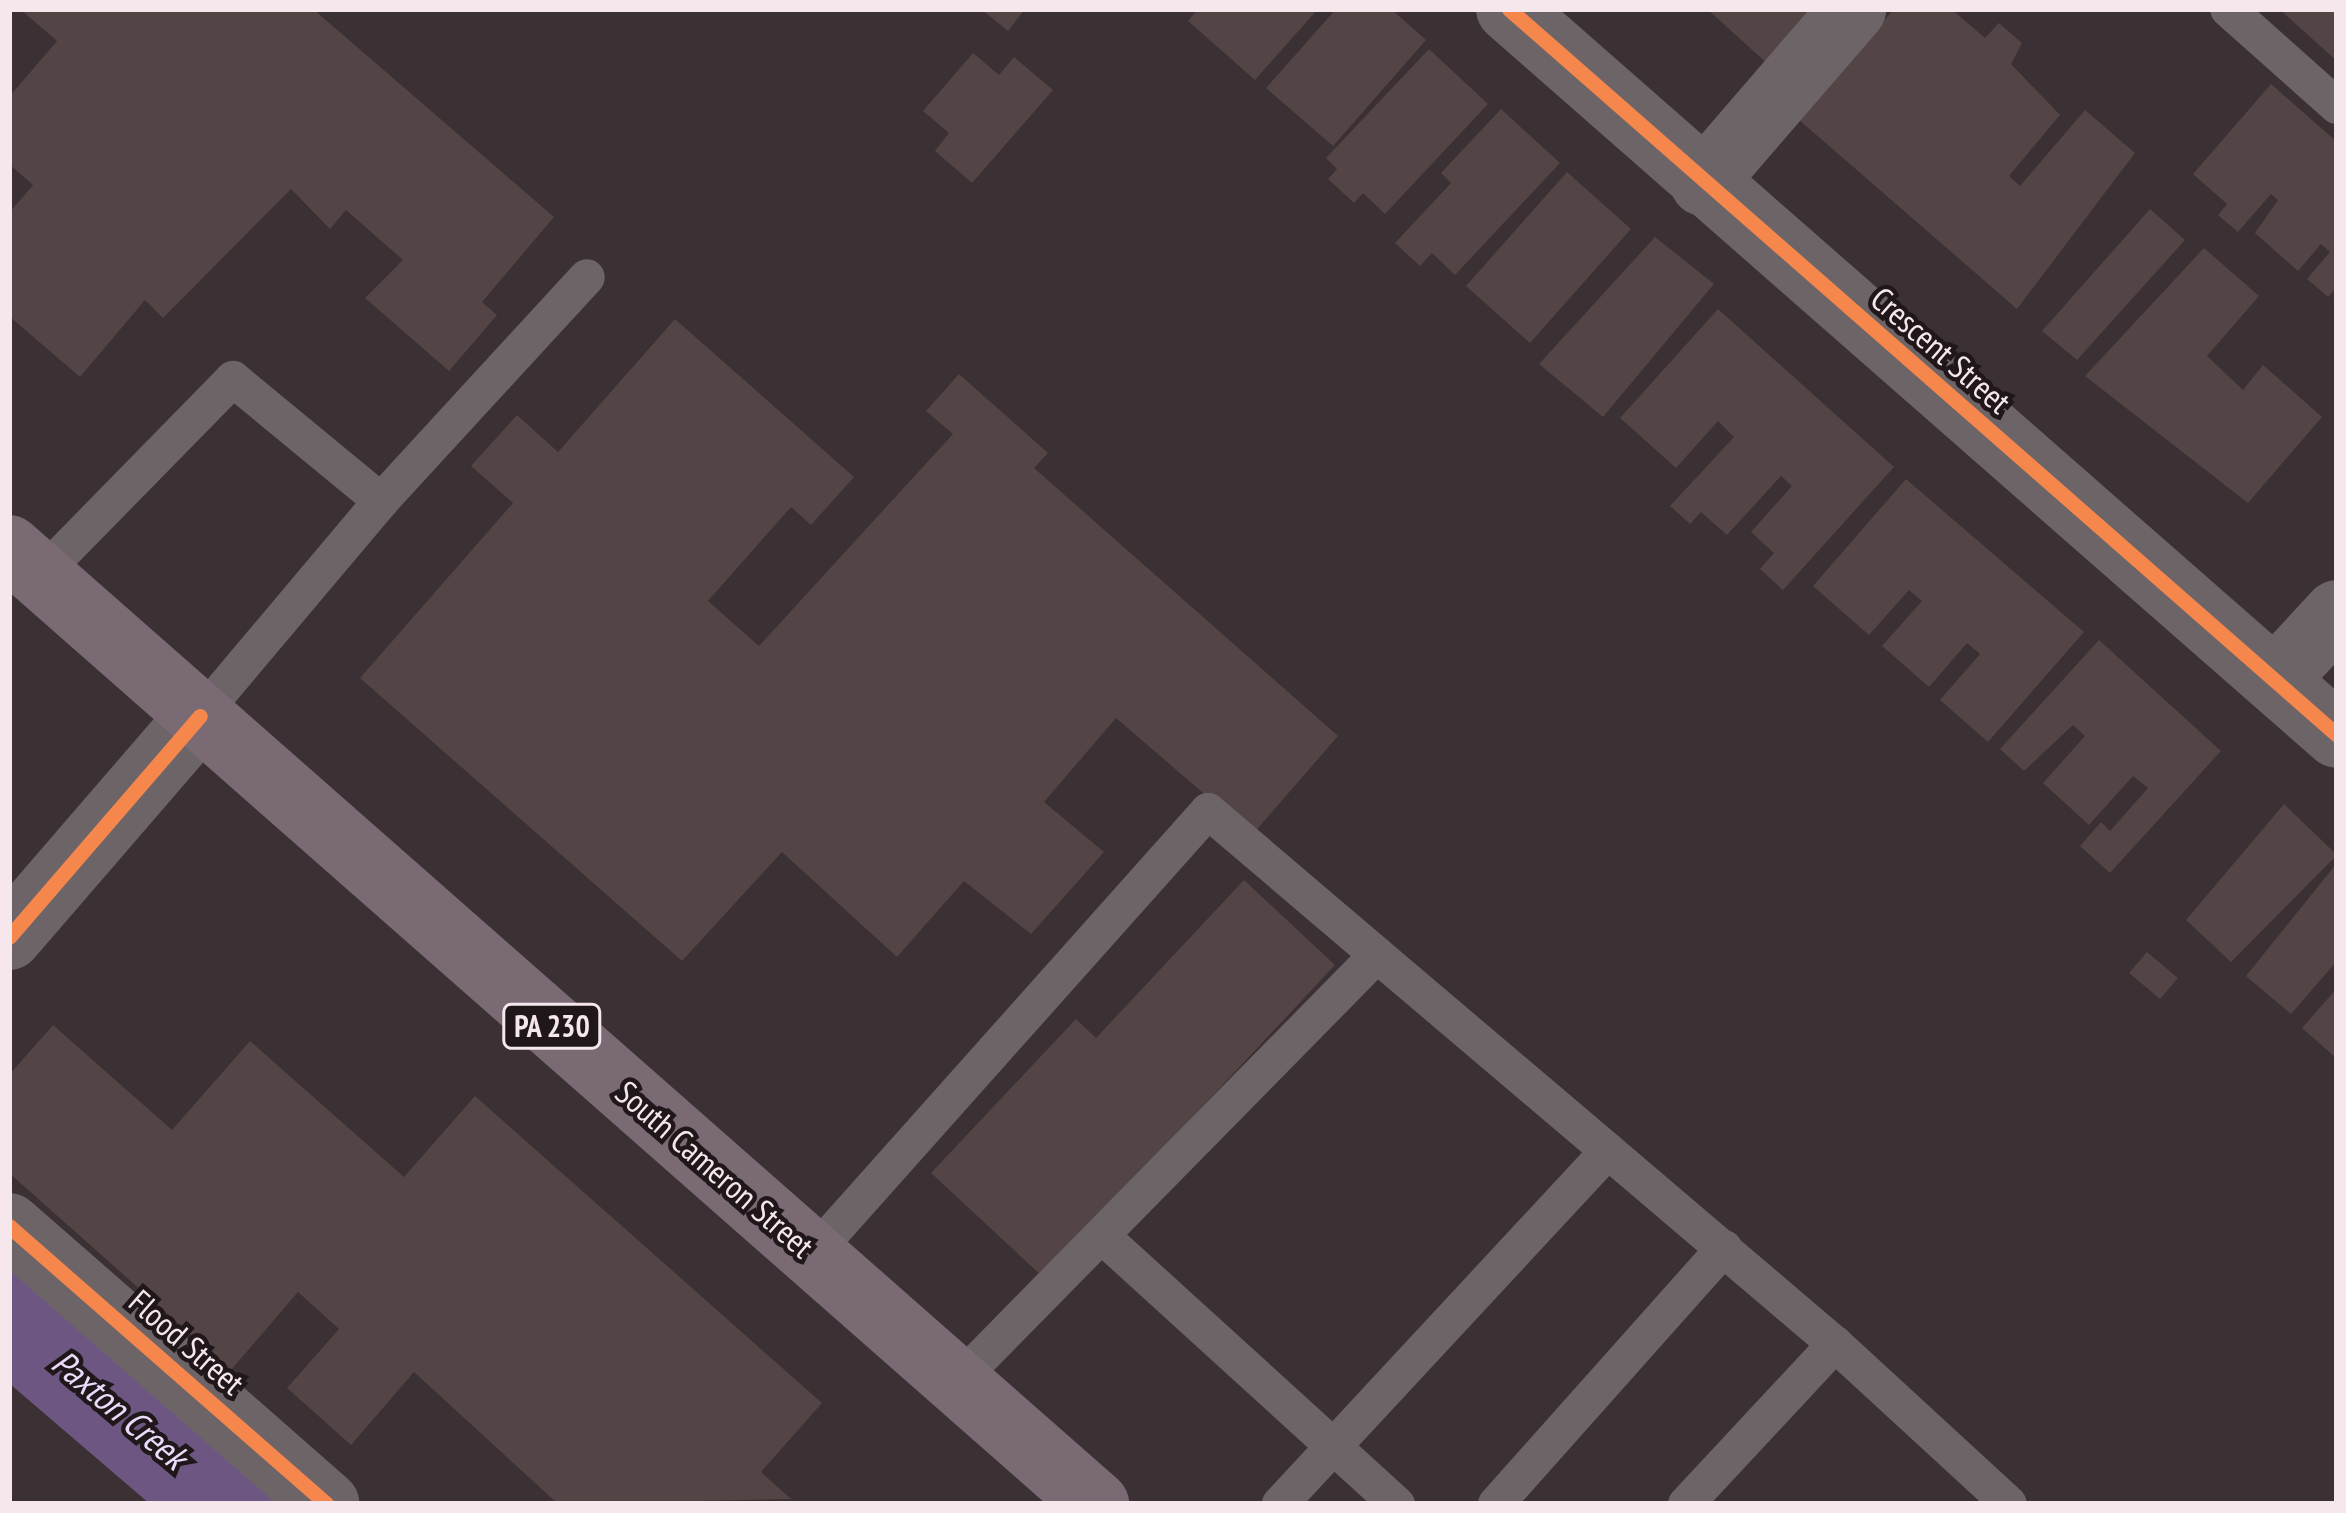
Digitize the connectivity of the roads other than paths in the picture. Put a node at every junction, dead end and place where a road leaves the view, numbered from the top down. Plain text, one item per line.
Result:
1 (1509, 9) edge
2 (1853, 9) edge
3 (2228, 9) edge
4 (2337, 106) edge
5 (1703, 183) junction
6 (587, 277) dead end
7 (381, 501) junction
8 (24, 562) edge
9 (2337, 613) edge
10 (2276, 680) junction
11 (200, 716) junction
12 (2337, 735) edge
13 (9, 937) edge
14 (1377, 955) junction
15 (1608, 1150) junction
16 (9, 1226) edge
17 (1102, 1236) junction
18 (1724, 1248) junction
19 (812, 1255) junction
20 (1835, 1344) junction
21 (957, 1382) junction
22 (1334, 1450) junction
23 (1082, 1500) edge
24 (326, 1504) edge
25 (1280, 1504) edge
26 (1397, 1504) edge
27 (1496, 1504) edge
28 (1686, 1504) edge
29 (2009, 1504) edge

1 - 5 street, Crescent Street
2 - 5 street
3 - 4 lane
5 - 10 street, Crescent Street
6 - 7 lane
7 - 8 lane
7 - 11 lane
8 - 11 highway, South Cameron Street / PA 230
9 - 10 street
10 - 12 street, Crescent Street
11 - 13 street
11 - 19 highway, South Cameron Street / PA 230
14 - 15 lane
14 - 17 lane
14 - 19 lane
15 - 18 lane
15 - 22 lane
16 - 24 street, Flood Street
17 - 21 lane
17 - 22 lane
18 - 20 lane
18 - 27 lane
19 - 21 highway, South Cameron Street / PA 230
20 - 28 lane
20 - 29 lane
21 - 23 highway, South Cameron Street / PA 230
22 - 25 lane
22 - 26 lane

